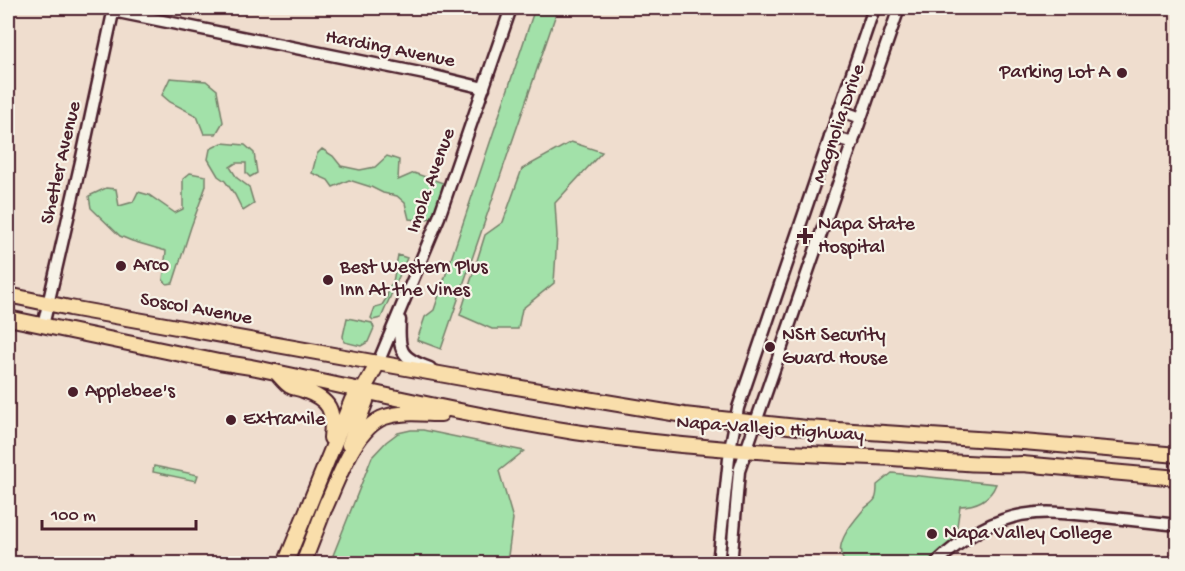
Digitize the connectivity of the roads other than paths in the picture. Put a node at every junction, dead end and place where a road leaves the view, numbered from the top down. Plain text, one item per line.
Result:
1 (511, 8) edge
2 (874, 8) edge
3 (899, 8) edge
4 (113, 9) edge
5 (484, 88) junction
6 (839, 111) junction
7 (861, 118) junction
8 (830, 136) junction
9 (853, 143) junction
10 (8, 295) edge
11 (48, 303) junction
12 (401, 308) junction
13 (8, 318) edge
14 (43, 326) junction
15 (754, 359) junction
16 (378, 363) junction
17 (775, 367) junction
18 (276, 372) junction
19 (462, 378) junction
20 (363, 390) junction
21 (486, 417) junction
22 (736, 420) junction
23 (755, 422) junction
24 (730, 449) junction
25 (746, 451) junction
26 (1178, 455) edge
27 (326, 463) junction
28 (1178, 478) edge
29 (325, 508) junction
30 (1178, 525) edge
31 (285, 564) edge
32 (303, 564) edge
33 (718, 564) edge
34 (730, 564) edge
35 (935, 564) edge

1 - 5 street, Imola Avenue
2 - 6 street, Magnolia Drive
3 - 7 street, Magnolia Drive
4 - 5 street, Harding Avenue
4 - 11 street, Shetler Avenue
5 - 12 street, Imola Avenue
6 - 7 street
6 - 8 street, Magnolia Drive
7 - 9 street, Magnolia Drive
8 - 9 street
8 - 15 street, Magnolia Drive
9 - 17 street, Magnolia Drive
10 - 11 main road, Soscol Avenue
11 - 14 street, Shetler Avenue
11 - 16 main road, Soscol Avenue
12 - 16 street, Imola Avenue
12 - 19 street
13 - 14 main road
14 - 18 main road
15 - 17 street
15 - 22 street, Magnolia Drive
16 - 19 main road, Napa-Vallejo Highway
16 - 20 main road
17 - 23 street, Magnolia Drive
18 - 20 main road
18 - 27 main road
19 - 22 main road, Napa-Vallejo Highway
20 - 21 main road, Napa-Vallejo Highway
20 - 27 main road
20 - 29 main road
21 - 24 main road, Napa-Vallejo Highway
21 - 29 main road
22 - 23 main road, Napa-Vallejo Highway
22 - 24 street, Magnolia Drive
23 - 25 street, Magnolia Drive
23 - 26 main road, Napa-Vallejo Highway
24 - 25 main road, Napa-Vallejo Highway
24 - 33 street, Magnolia Drive
25 - 28 main road, Napa-Vallejo Highway
25 - 34 street, Magnolia Drive
27 - 31 main road
29 - 32 main road
30 - 35 street

